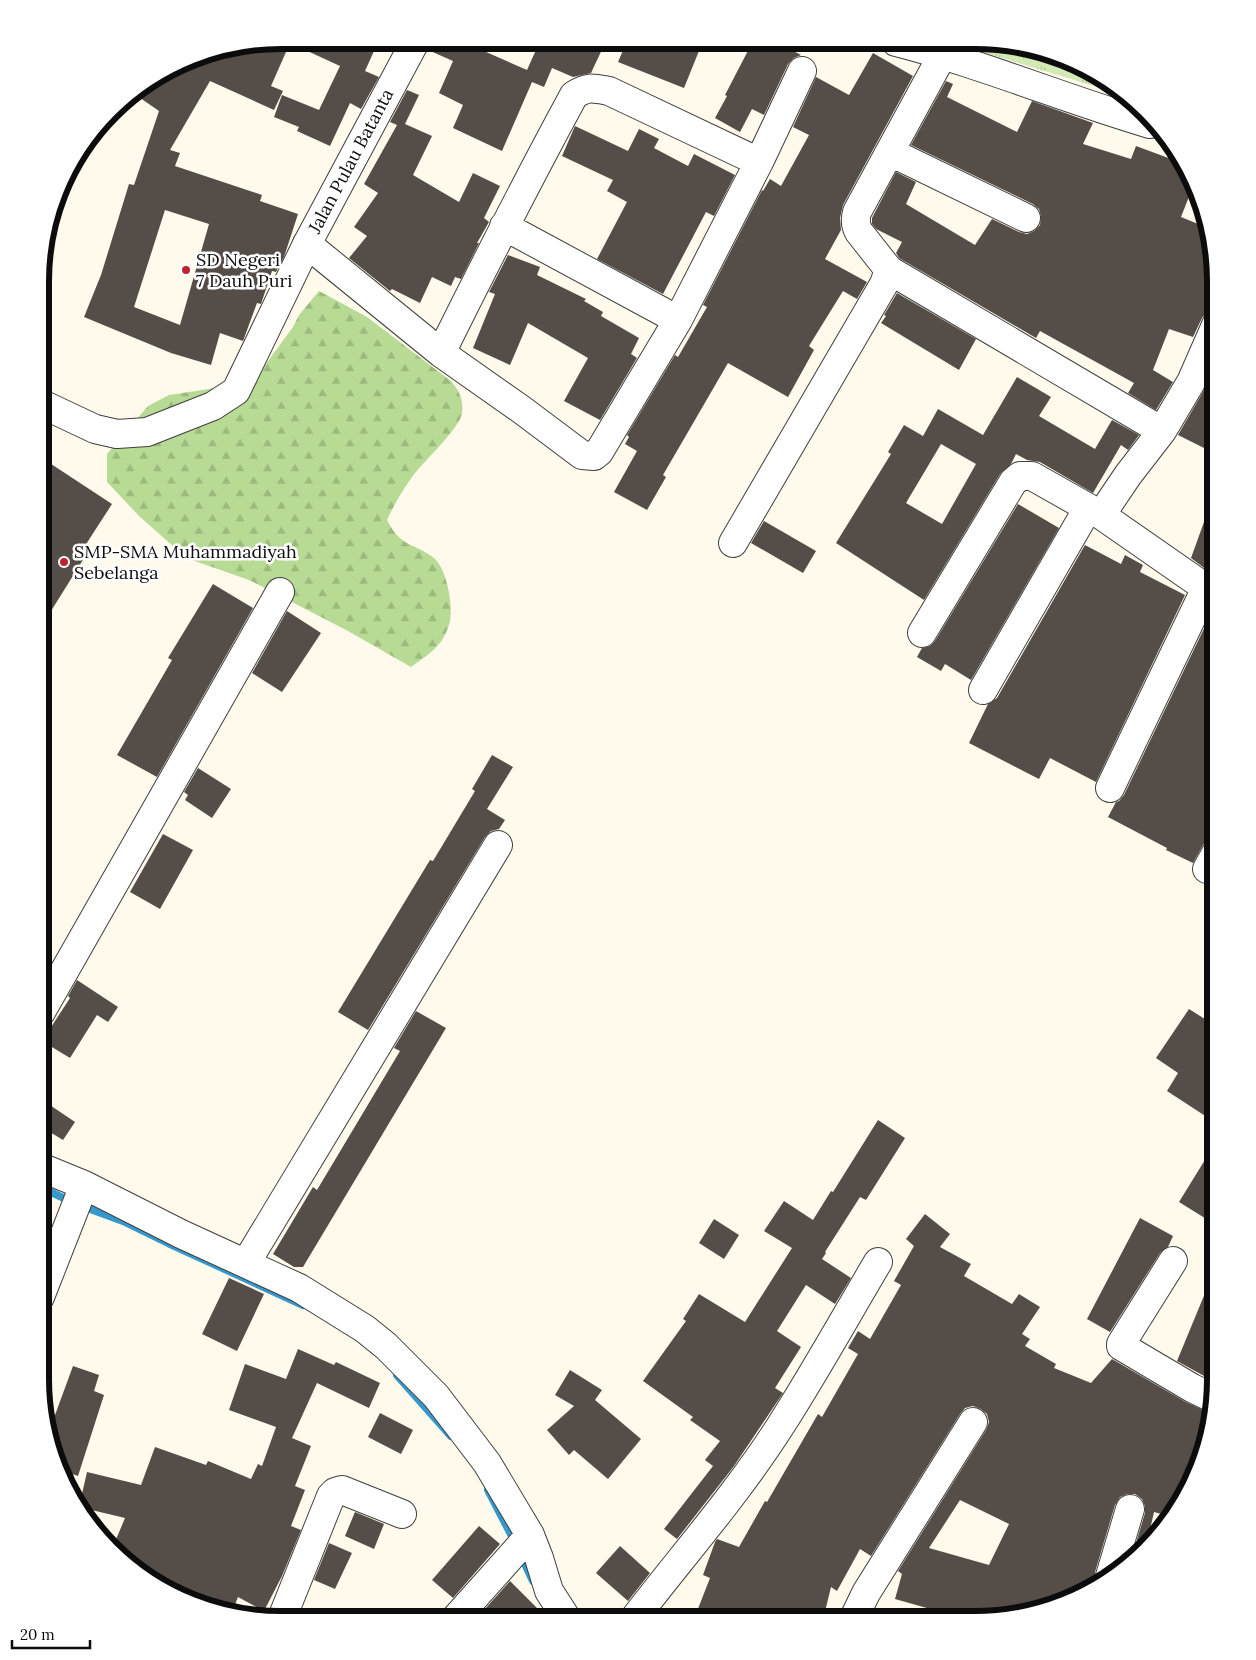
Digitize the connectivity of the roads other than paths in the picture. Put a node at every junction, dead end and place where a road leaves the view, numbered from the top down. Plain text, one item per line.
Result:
1 (411, 49) edge
2 (923, 49) edge
3 (943, 54) junction
4 (802, 71) dead end
5 (1144, 122) edge
6 (890, 152) junction
7 (759, 162) junction
8 (1026, 218) dead end
9 (504, 226) junction
10 (307, 244) junction
11 (889, 270) junction
12 (678, 320) junction
13 (1207, 346) edge
14 (441, 353) junction
15 (49, 407) edge
16 (1162, 431) junction
17 (1094, 512) junction
18 (733, 543) dead end
19 (1207, 588) edge
20 (280, 592) dead end
21 (1207, 599) edge
22 (922, 634) dead end
23 (983, 690) dead end
24 (1110, 788) dead end
25 (498, 845) dead end
26 (49, 998) edge
27 (49, 1175) edge
28 (78, 1200) junction
29 (1173, 1261) dead end
30 (878, 1262) dead end
31 (246, 1263) junction
32 (49, 1274) edge
33 (1207, 1395) edge
34 (973, 1422) dead end
35 (1130, 1508) dead end
36 (402, 1514) dead end
37 (520, 1545) junction
38 (1113, 1566) edge
39 (285, 1611) edge
40 (461, 1611) edge
41 (562, 1611) edge
42 (640, 1611) edge
43 (857, 1611) edge

1 - 10 street, Jalan Pulau Batanta
2 - 3 street
3 - 5 street
3 - 6 street
4 - 7 street
6 - 8 street
6 - 11 street
7 - 9 street
7 - 12 street
9 - 12 street
9 - 14 street
10 - 14 street
10 - 15 street, Jalan Pulau Batanta
11 - 16 street
11 - 18 street
12 - 14 street
13 - 16 street
16 - 17 street
17 - 19 street
17 - 22 street
17 - 23 street
20 - 26 street
21 - 24 street
25 - 31 street
27 - 28 street
28 - 31 street
28 - 32 street
29 - 33 street
30 - 42 street
31 - 37 street
34 - 43 street
35 - 38 street
36 - 39 street
37 - 40 street
37 - 41 street

